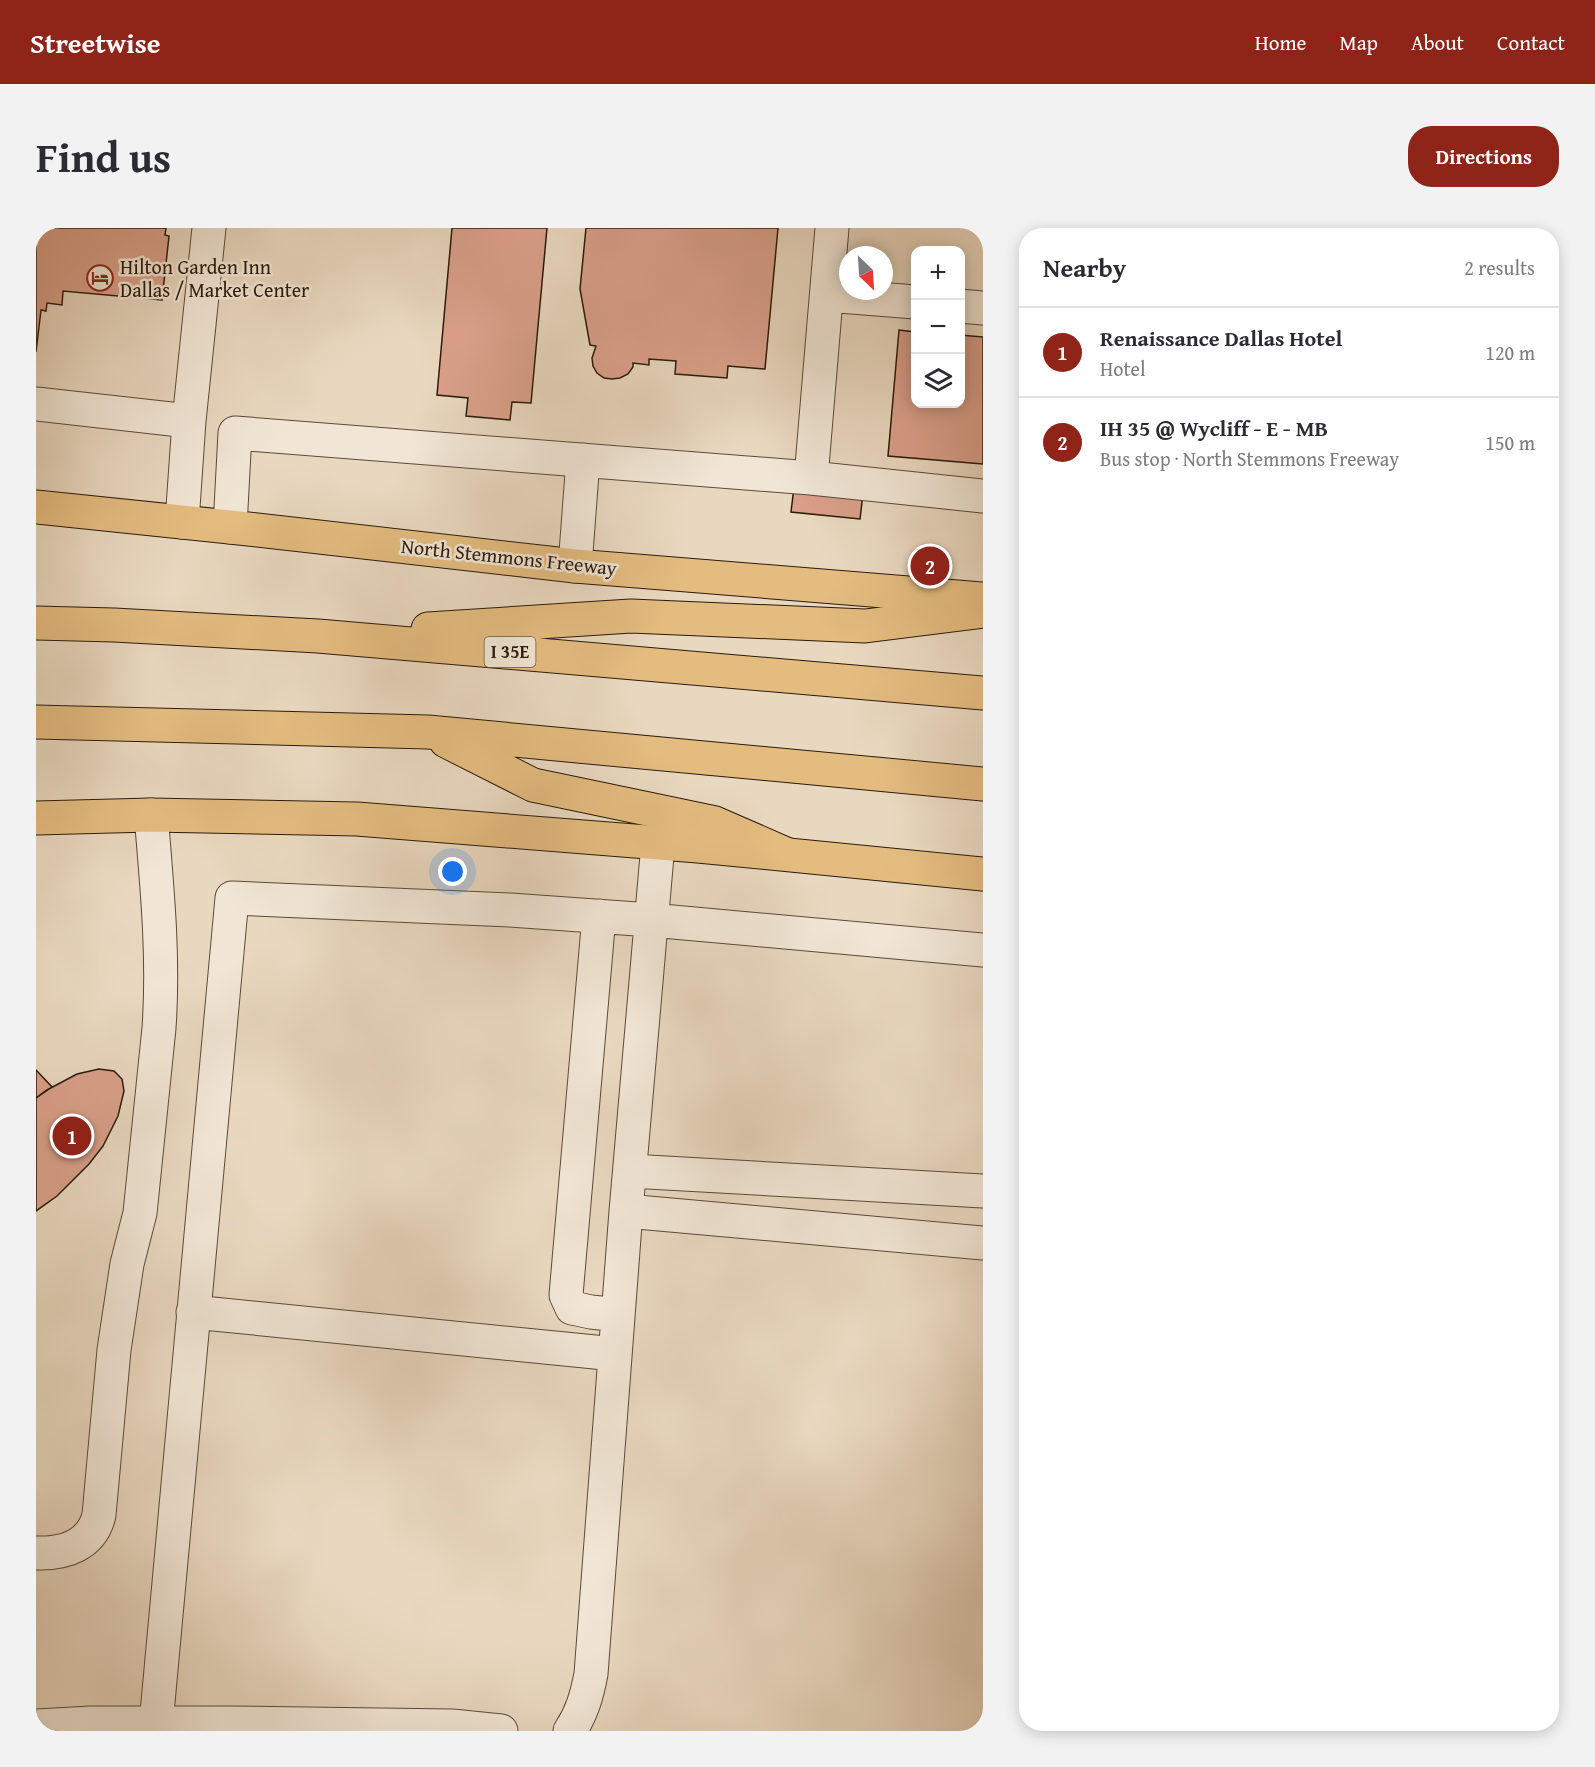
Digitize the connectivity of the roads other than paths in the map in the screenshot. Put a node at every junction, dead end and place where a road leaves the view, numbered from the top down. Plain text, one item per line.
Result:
1 (209, 228) edge
2 (832, 228) edge
3 (827, 295) junction
4 (911, 302) edge
5 (965, 306) edge
6 (983, 308) edge
7 (36, 404) edge
8 (189, 421) junction
9 (583, 460) junction
10 (811, 478) junction
11 (983, 496) edge
12 (36, 507) edge
13 (182, 522) junction
14 (230, 527) junction
15 (575, 566) junction
16 (983, 599) edge
17 (983, 611) edge
18 (36, 623) edge
19 (318, 636) junction
20 (983, 693) edge
21 (36, 722) edge
22 (428, 732) junction
23 (983, 784) edge
24 (152, 814) junction
25 (36, 818) edge
26 (658, 844) junction
27 (786, 854) junction
28 (983, 874) edge
29 (599, 916) junction
30 (651, 920) junction
31 (983, 950) edge
32 (630, 1172) junction
33 (983, 1175) edge
34 (846, 1183) junction
35 (626, 1211) junction
36 (841, 1231) junction
37 (983, 1243) edge
38 (193, 1312) junction
39 (618, 1315) junction
40 (615, 1354) junction
41 (36, 1553) edge
42 (156, 1724) junction
43 (36, 1726) edge
44 (501, 1731) edge
45 (570, 1731) edge

1 - 8 lane
2 - 3 lane
3 - 4 lane
3 - 10 lane
5 - 6 lane
7 - 8 lane
8 - 13 lane
9 - 10 lane
9 - 14 lane
9 - 15 lane
10 - 11 lane
12 - 13 main road, North Stemmons Freeway
13 - 14 main road, North Stemmons Freeway
14 - 15 main road, North Stemmons Freeway
15 - 16 main road, North Stemmons Freeway
17 - 19 main road
18 - 19 main road, I 35E
19 - 20 main road, I 35E
21 - 22 main road
22 - 23 main road
22 - 27 main road
24 - 25 main road
24 - 26 main road
24 - 41 lane
26 - 27 main road
26 - 30 lane
27 - 28 main road
29 - 30 lane
29 - 38 lane
29 - 39 lane
30 - 31 lane
30 - 32 lane
32 - 34 lane
32 - 35 lane
33 - 34 lane
34 - 36 lane
35 - 36 lane
35 - 39 lane
36 - 37 lane
38 - 40 lane
38 - 42 lane
39 - 40 lane
40 - 45 lane
42 - 43 lane
42 - 44 lane

